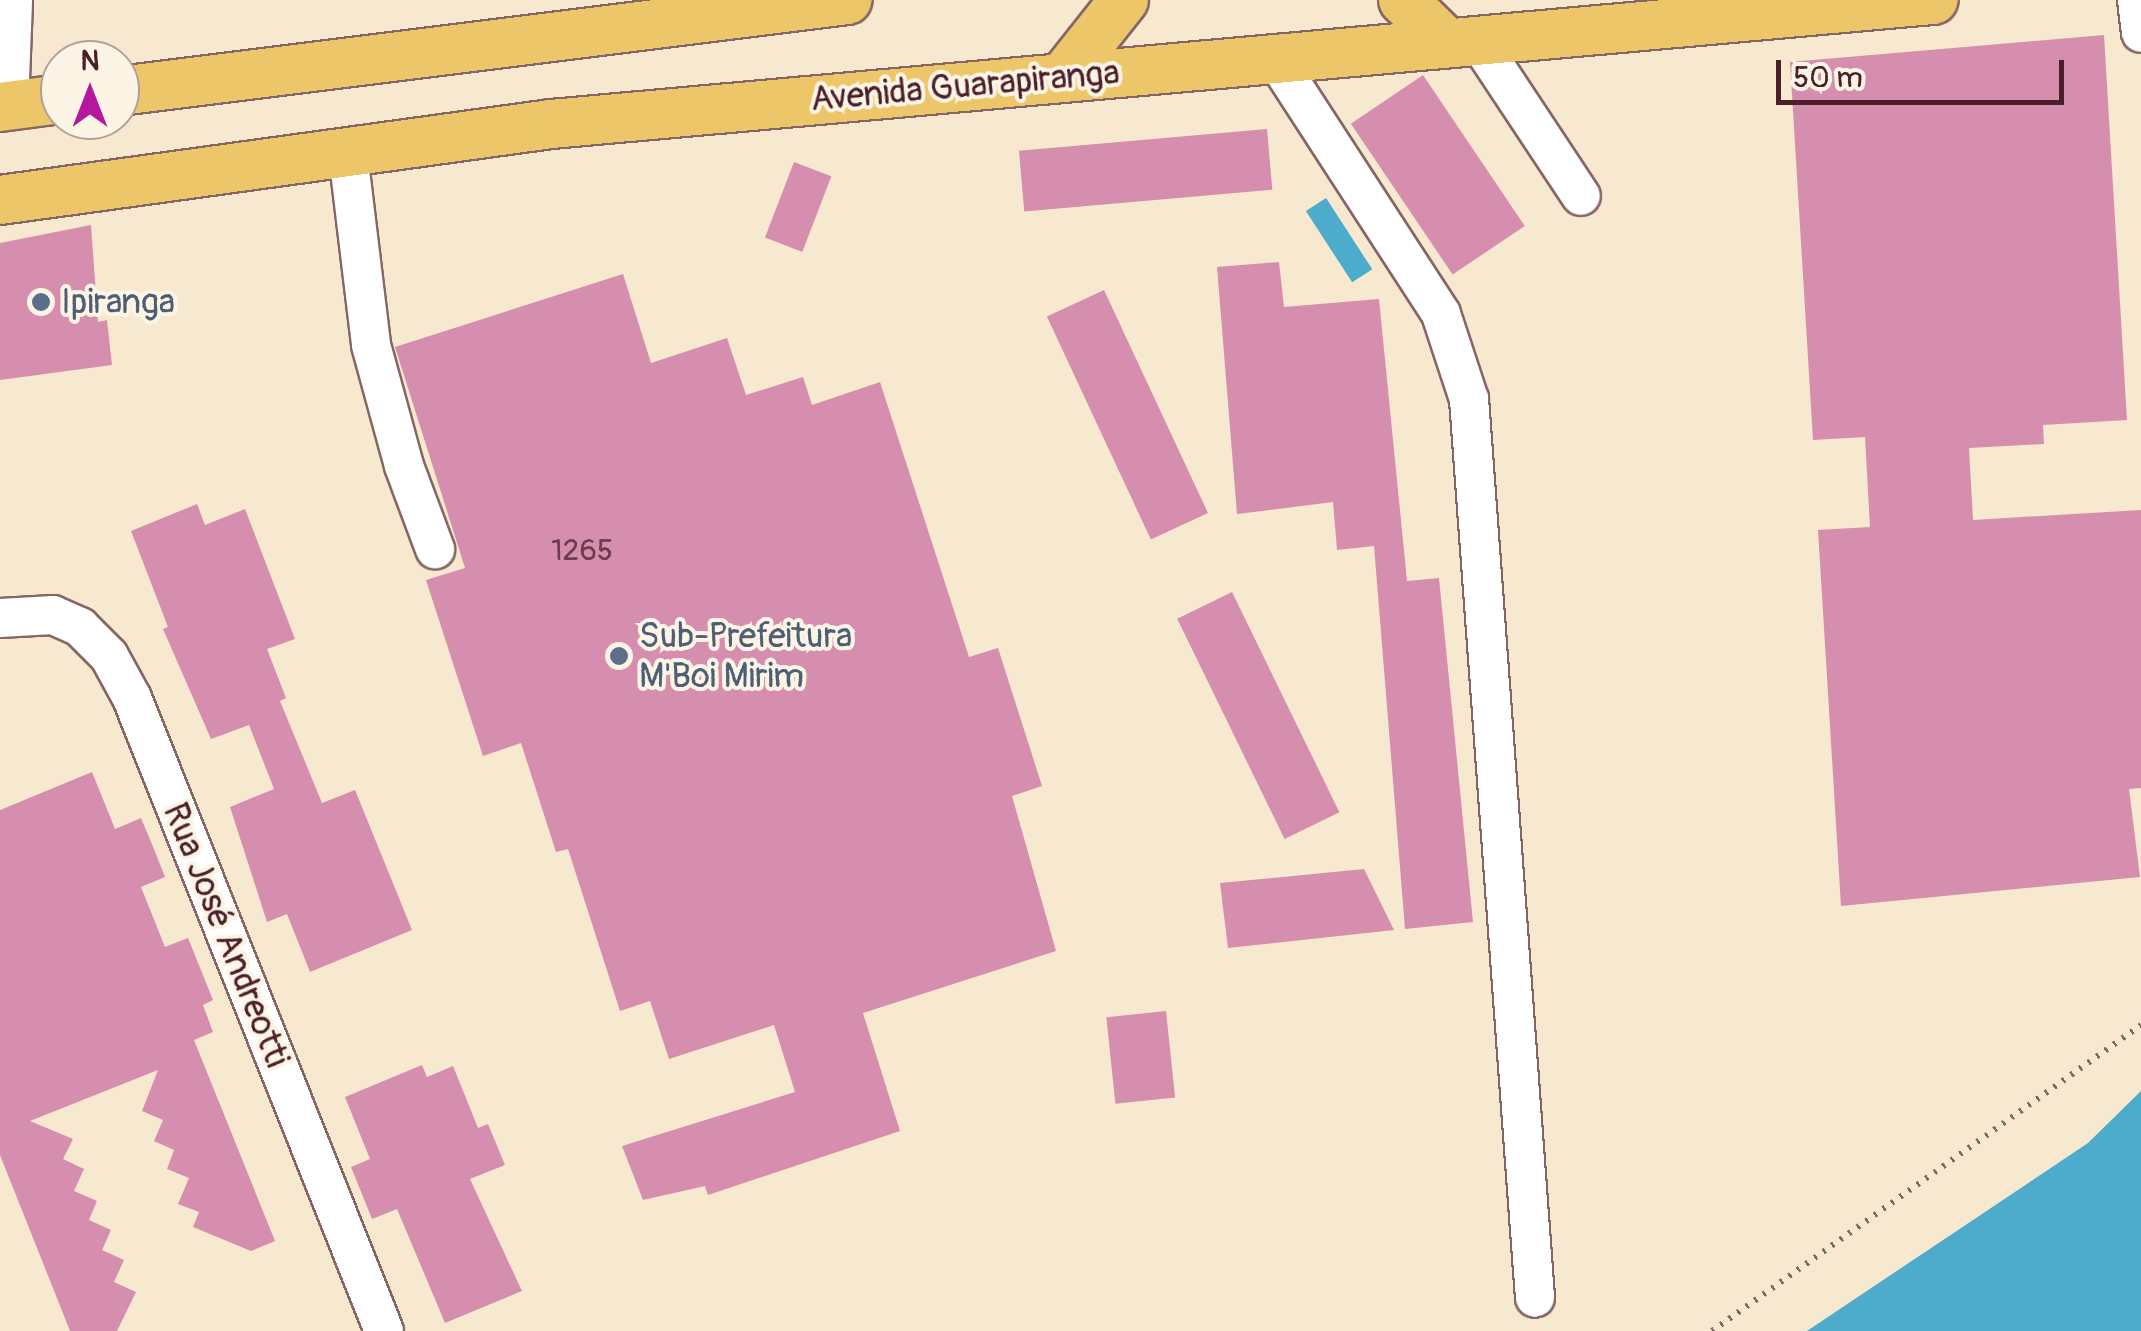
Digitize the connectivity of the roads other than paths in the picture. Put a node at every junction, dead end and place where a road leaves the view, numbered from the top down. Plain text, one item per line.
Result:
1 (13, 0) edge
2 (847, 0) edge
3 (1124, 0) edge
4 (1403, 0) edge
5 (1933, 0) edge
6 (2137, 0) edge
7 (2141, 33) edge
8 (1461, 41) junction
9 (1274, 58) junction
10 (1062, 77) junction
11 (140, 88) edge
12 (40, 102) edge
13 (5, 106) edge
14 (348, 154) junction
15 (1581, 196) dead end
16 (0, 200) edge
17 (435, 548) dead end
18 (0, 618) edge
19 (1535, 1298) dead end
20 (384, 1331) edge

1 - 13 street
2 - 11 main road
3 - 10 main road
4 - 8 main road
5 - 8 main road, Avenida Guarapiranga
6 - 7 street
8 - 9 main road, Avenida Guarapiranga
8 - 15 street
9 - 10 main road, Avenida Guarapiranga
9 - 19 street
10 - 14 main road, Avenida Guarapiranga
12 - 13 main road
14 - 16 main road, Avenida Guarapiranga
14 - 17 street
18 - 20 street, Rua José Andreotti

